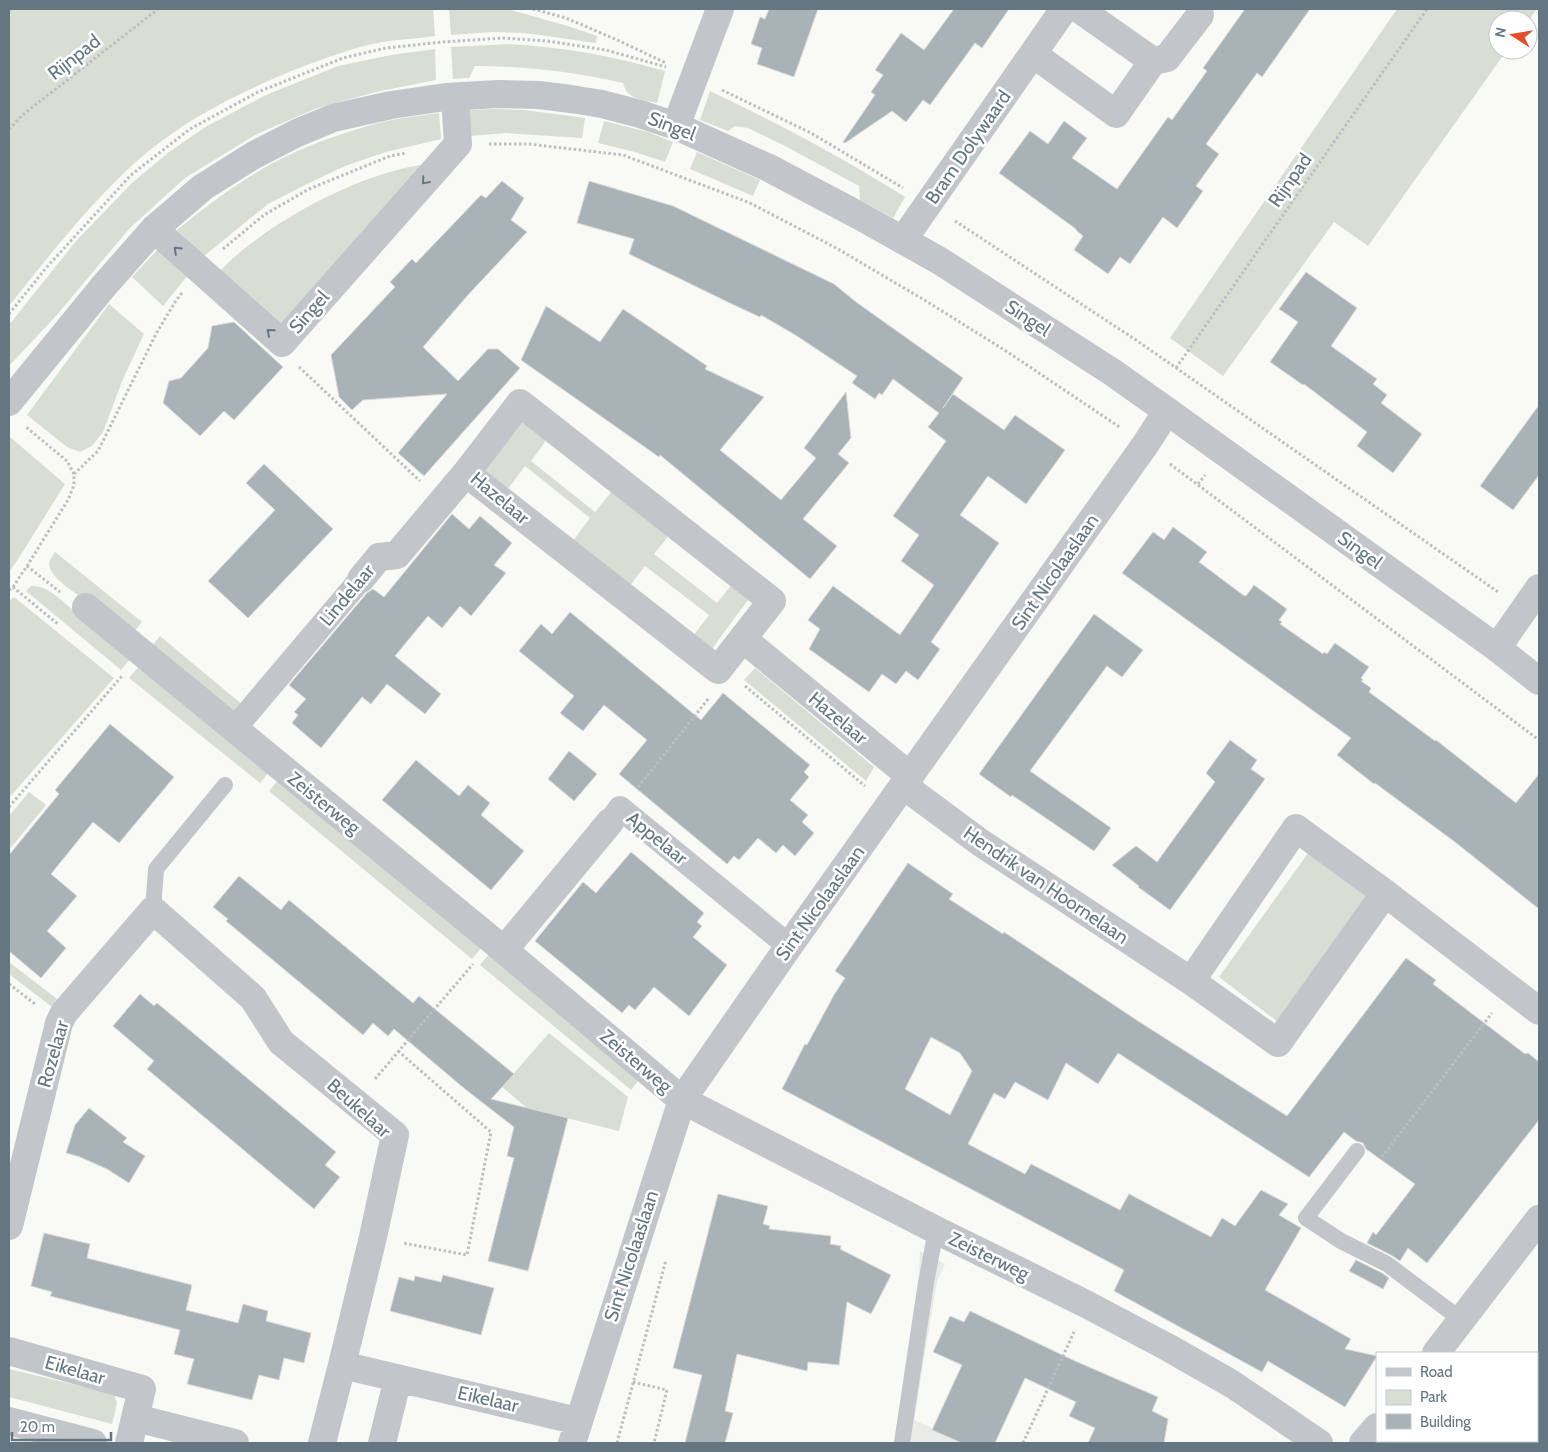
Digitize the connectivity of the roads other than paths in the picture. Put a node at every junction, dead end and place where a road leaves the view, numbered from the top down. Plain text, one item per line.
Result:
1 (720, 9) edge
2 (1064, 9) edge
3 (1079, 9) edge
4 (1200, 15) dead end
5 (1033, 54) junction
6 (1153, 61) junction
7 (455, 97) junction
8 (676, 126) junction
9 (154, 228) junction
10 (903, 240) junction
11 (9, 402) edge
12 (1167, 411) junction
13 (466, 472) junction
14 (361, 579) joint
15 (1539, 588) edge
16 (86, 608) road end
17 (743, 639) junction
18 (1497, 648) junction
19 (1539, 681) edge
20 (234, 729) junction
21 (225, 785) dead end
22 (901, 790) junction
23 (615, 815) joint
24 (1385, 892) junction
25 (156, 912) junction
26 (499, 946) junction
27 (789, 946) junction
28 (1191, 980) junction
29 (1539, 1011) edge
30 (682, 1100) junction
31 (1357, 1151) road end
32 (9, 1226) edge
33 (1537, 1227) edge
34 (936, 1230) junction
35 (1463, 1320) junction
36 (9, 1351) edge
37 (1437, 1352) edge
38 (342, 1366) junction
39 (398, 1378) junction
40 (9, 1421) edge
41 (1376, 1428) edge
42 (132, 1431) edge
43 (575, 1432) edge
44 (93, 1443) edge
45 (236, 1443) edge
46 (322, 1443) edge
47 (382, 1443) edge
48 (902, 1443) edge
49 (1319, 1443) edge
50 (1363, 1443) edge

1 - 8 street
2 - 5 street, Bram Dolywaard
3 - 6 street
4 - 6 street
5 - 6 street
5 - 10 street, Bram Dolywaard
7 - 8 street, Singel
7 - 9 street, Singel
7 -> 9 street, Singel
8 - 10 street, Singel
9 - 11 street, Singel
10 - 12 street, Singel
12 - 18 street, Singel
12 - 22 street, Sint Nicolaaslaan
13 - 14 street, Lindelaar
13 - 17 street, Hazelaar
13 - 17 street, Hazelaar
14 - 20 street, Lindelaar
15 - 18 street
16 - 20 street, Zeisterweg
17 - 22 street, Hazelaar
18 - 19 street, Singel
20 - 26 street, Zeisterweg
21 - 25 lane
22 - 27 street, Sint Nicolaaslaan
22 - 28 street, Hendrik van Hoornelaan
23 - 26 street, Appelaar
23 - 27 street, Appelaar
24 - 28 street, Hendrik van Hoornelaan
24 - 28 street
24 - 29 street
25 - 32 street, Rozelaar
25 - 38 street, Beukelaar
26 - 30 street, Zeisterweg
27 - 30 street, Sint Nicolaaslaan
30 - 34 street, Zeisterweg
30 - 43 street, Sint Nicolaaslaan
31 - 35 lane
33 - 35 street
34 - 48 lane
34 - 49 street, Zeisterweg
35 - 37 street
36 - 42 street, Eikelaar
38 - 39 street, Eikelaar
38 - 46 street
39 - 43 street, Eikelaar
39 - 47 street
40 - 44 street
41 - 50 street
42 - 45 street, Eikelaar

